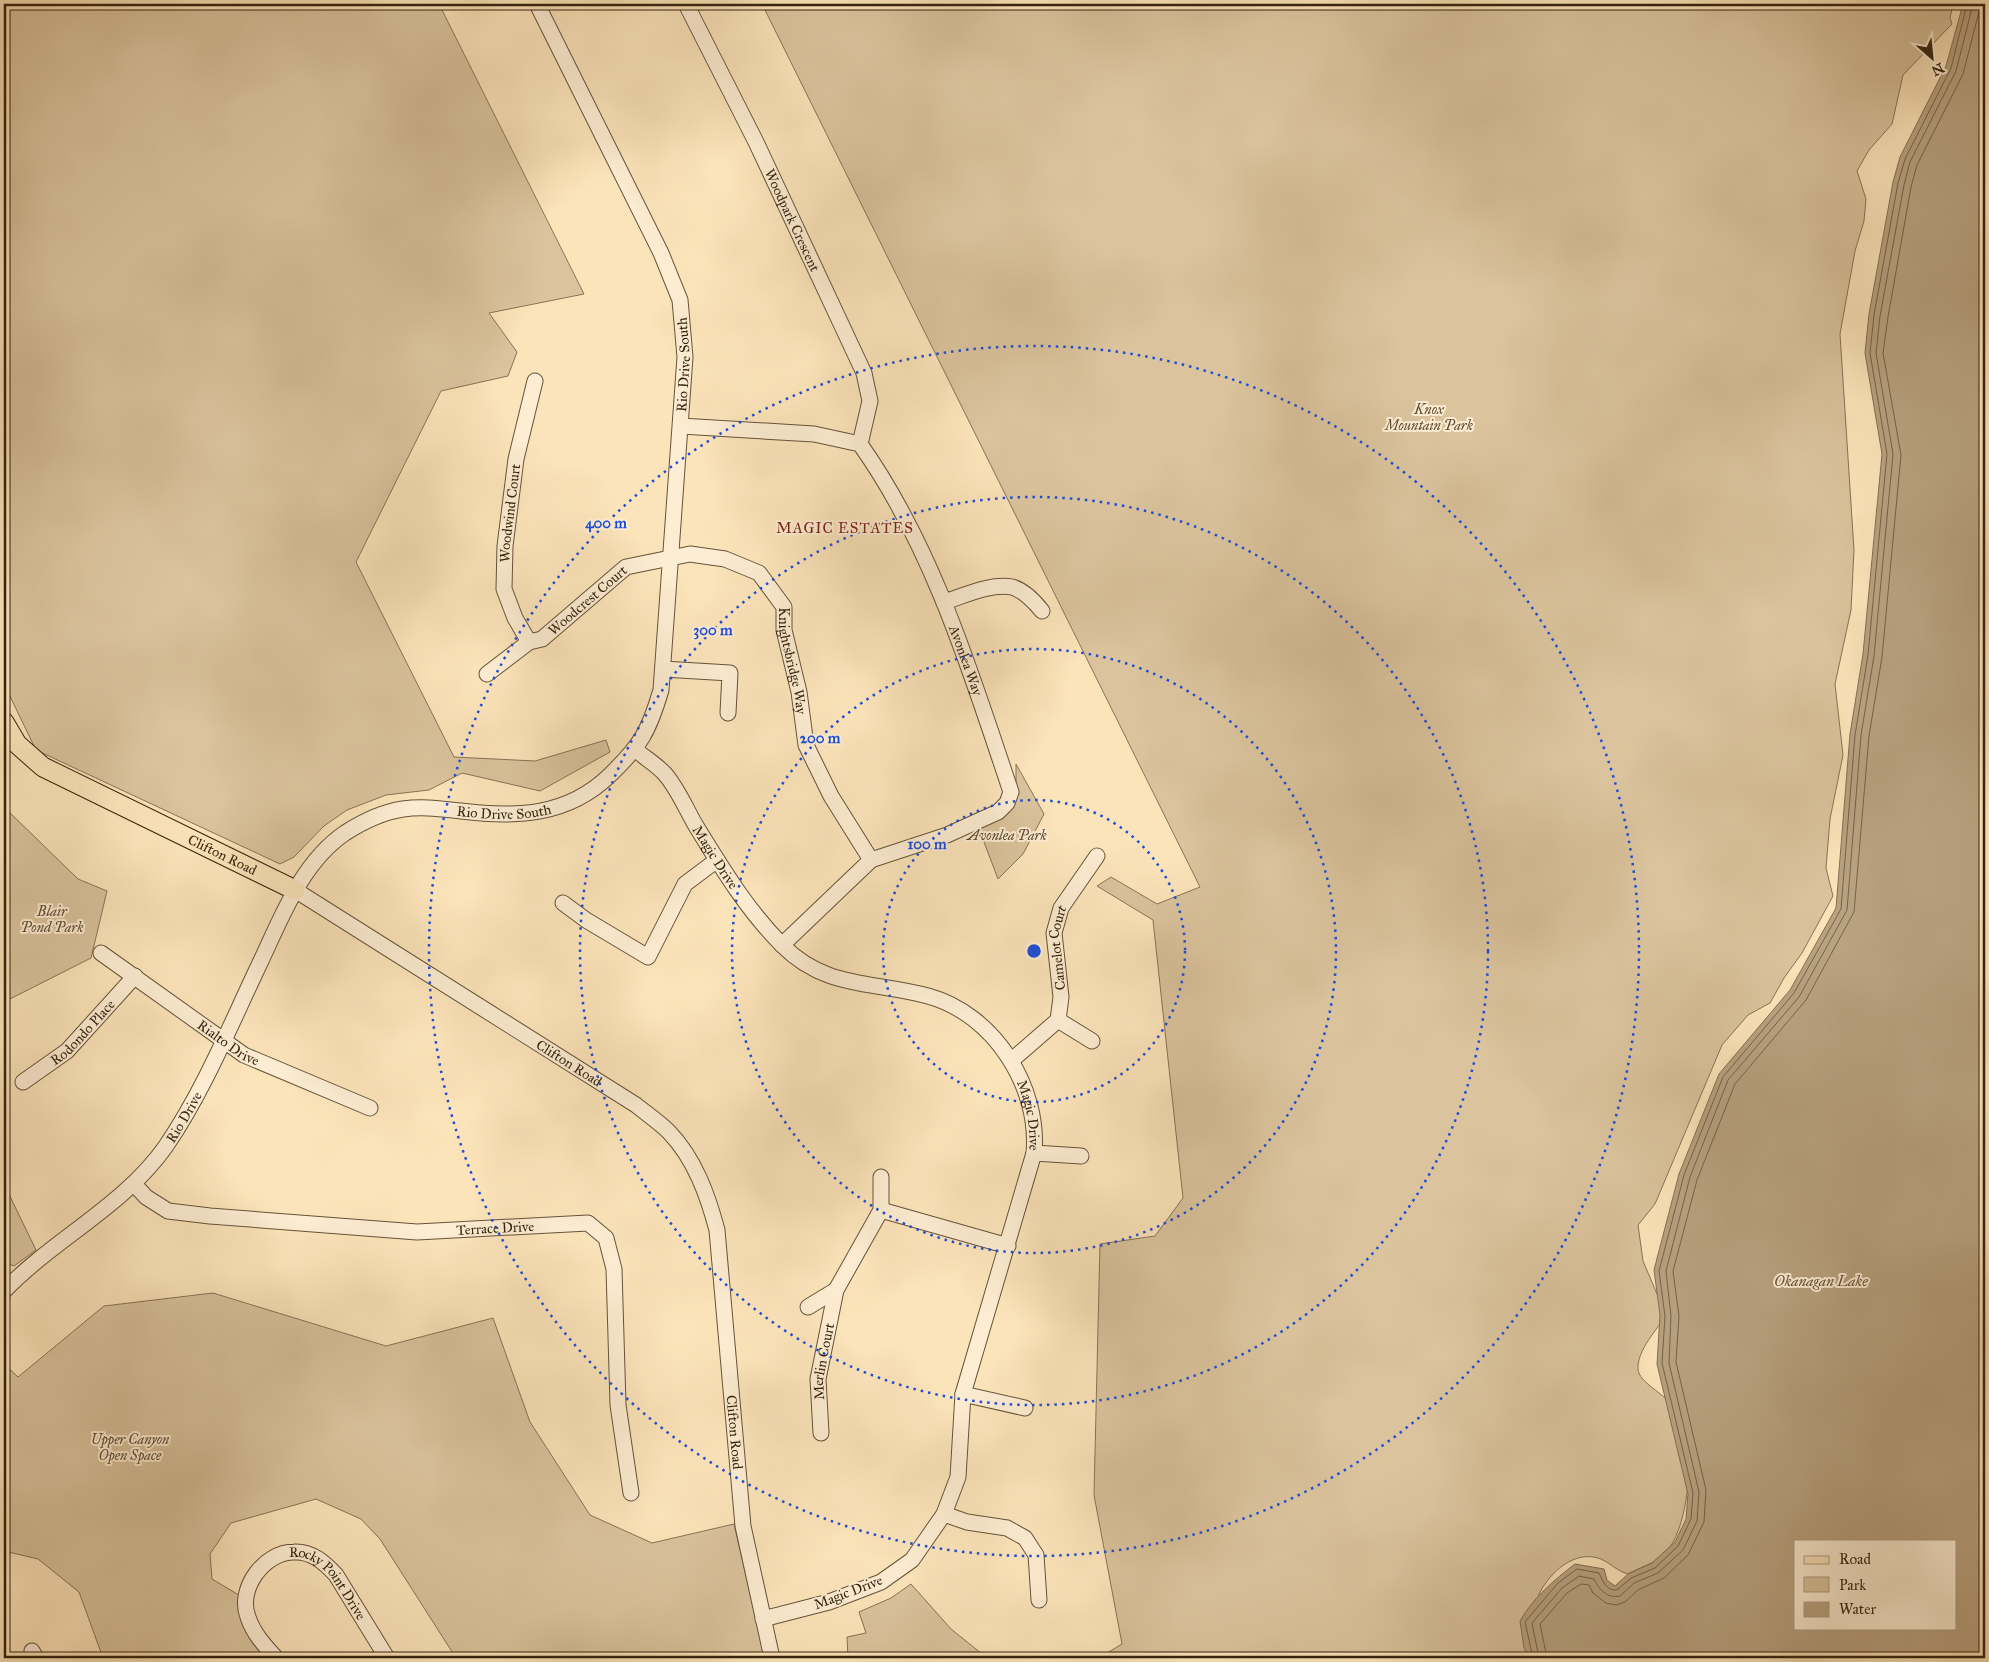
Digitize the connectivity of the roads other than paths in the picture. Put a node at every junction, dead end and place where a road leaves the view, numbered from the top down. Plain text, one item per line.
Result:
1 (537, 4) edge
2 (686, 4) edge
3 (535, 381) dead end
4 (681, 426) junction
5 (860, 444) junction
6 (672, 556) junction
7 (944, 602) junction
8 (1042, 611) dead end
9 (528, 642) junction
10 (663, 668) junction
11 (488, 674) dead end
12 (728, 713) dead end
13 (4, 722) edge
14 (636, 750) junction
15 (1097, 856) dead end
16 (717, 860) junction
17 (871, 860) junction
18 (295, 890) junction
19 (563, 903) dead end
20 (782, 945) junction
21 (101, 953) dead end
22 (135, 976) junction
23 (1058, 1020) junction
24 (1092, 1041) dead end
25 (223, 1042) junction
26 (1012, 1060) junction
27 (24, 1082) dead end
28 (370, 1108) dead end
29 (1034, 1153) junction
30 (1081, 1156) dead end
31 (881, 1177) dead end
32 (134, 1184) junction
33 (881, 1210) junction
34 (1008, 1246) junction
35 (7, 1282) edge
36 (836, 1290) junction
37 (808, 1307) dead end
38 (963, 1394) junction
39 (1026, 1408) dead end
40 (821, 1433) dead end
41 (632, 1493) dead end
42 (944, 1514) junction
43 (1039, 1600) dead end
44 (763, 1619) junction
45 (276, 1658) edge
46 (387, 1658) edge
47 (772, 1658) edge

1 - 4 street, Rio Drive South
2 - 5 street, Woodpark Crescent
3 - 9 street, Woodwind Court
4 - 5 street
4 - 6 street, Rio Drive South
5 - 7 street, Avonlea Way
6 - 9 street, Woodcrest Court
6 - 10 street, Rio Drive South
6 - 17 street, Knightsbridge Way
7 - 8 street
7 - 17 street, Avonlea Way
9 - 11 street, Woodcrest Court
10 - 12 street
10 - 14 street, Rio Drive South
13 - 18 main road, Clifton Road
14 - 16 street, Magic Drive
14 - 18 street, Rio Drive South
15 - 23 street, Camelot Court
16 - 19 street
16 - 20 street, Magic Drive
17 - 20 street, Avonlea Way
18 - 25 street, Rio Drive
18 - 44 street, Clifton Road
20 - 26 street, Magic Drive
21 - 22 street, Rialto Drive
22 - 25 street, Rialto Drive
22 - 27 street, Rodondo Place
23 - 24 street
23 - 26 street
25 - 28 street, Rialto Drive
25 - 32 street, Rio Drive
26 - 29 street, Magic Drive
29 - 30 street
29 - 34 street, Magic Drive
31 - 33 street, Merlin Court
32 - 35 street, Rio Drive
32 - 41 street, Terrace Drive
33 - 34 street
33 - 36 street, Merlin Court
34 - 38 street, Magic Drive
36 - 37 street, Merlin Court
36 - 40 street, Merlin Court
38 - 39 street
38 - 42 street, Magic Drive
42 - 43 street
42 - 44 street, Magic Drive
44 - 47 street, Clifton Road
45 - 46 street, Rocky Point Drive

